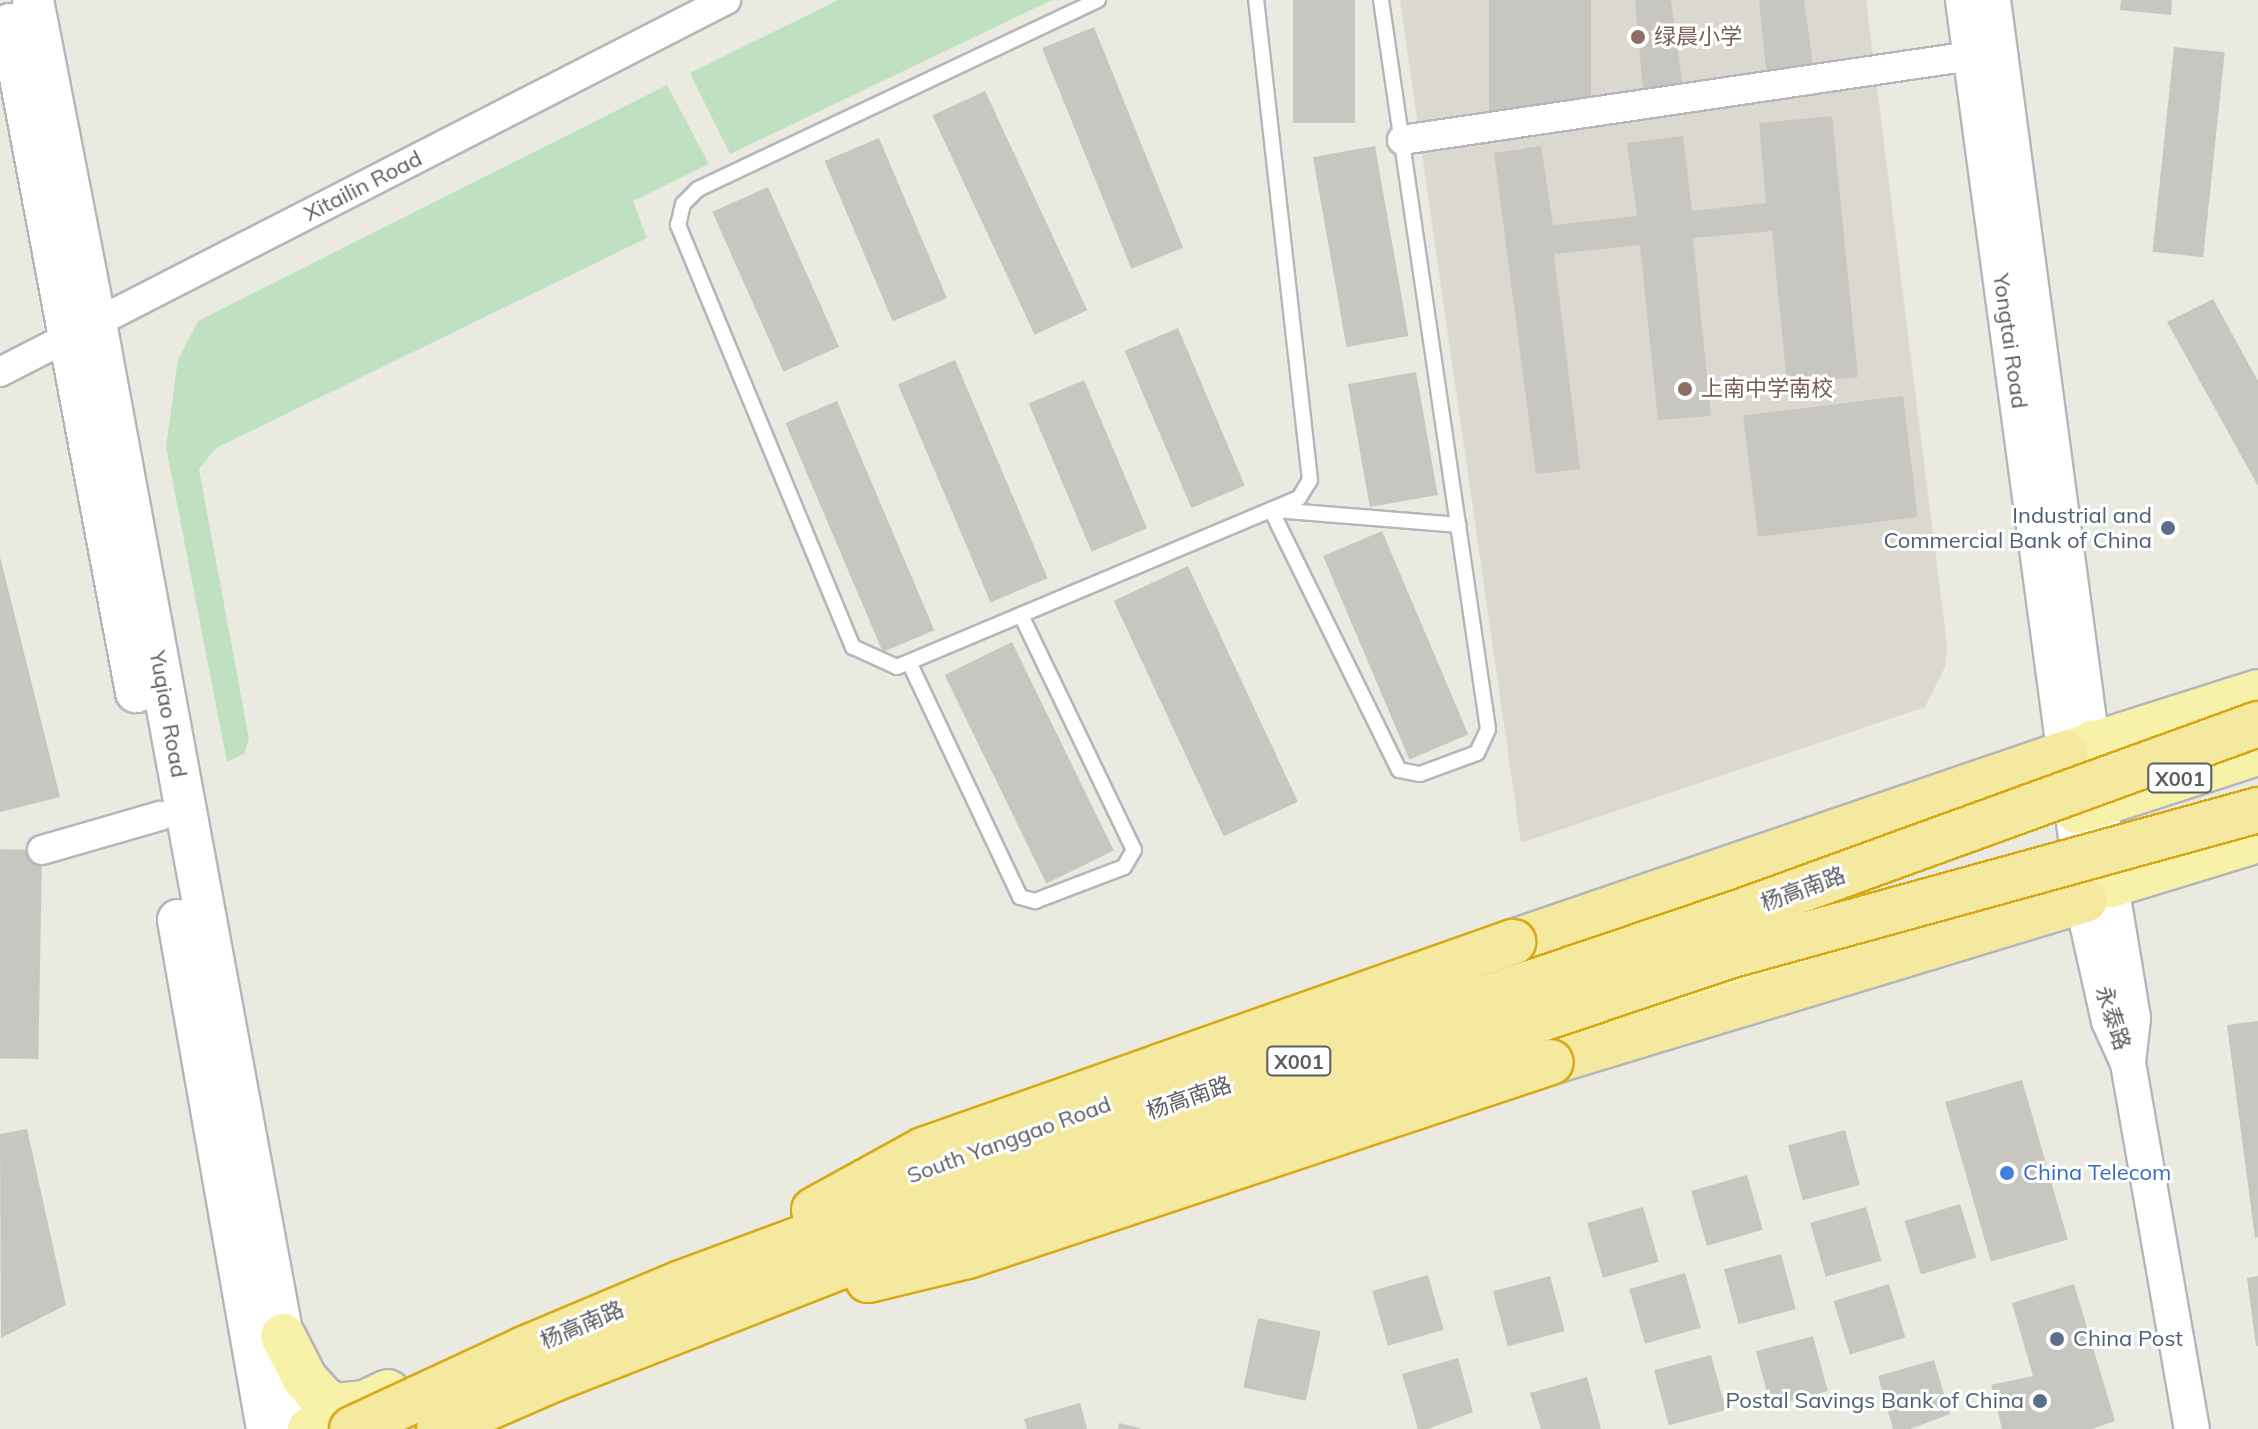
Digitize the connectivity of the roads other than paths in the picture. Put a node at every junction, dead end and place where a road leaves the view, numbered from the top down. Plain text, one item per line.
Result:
1 (5, 0) edge
2 (33, 0) edge
3 (726, 0) edge
4 (1098, 0) edge
5 (1256, 0) edge
6 (1381, 0) edge
7 (1963, 0) edge
8 (1993, 0) edge
9 (1985, 54) junction
10 (1402, 140) junction
11 (82, 330) junction
12 (0, 372) edge
13 (1271, 510) junction
14 (1458, 525) junction
15 (1021, 615) junction
16 (909, 662) junction
17 (2258, 692) edge
18 (2258, 724) edge
19 (2258, 753) edge
20 (2258, 778) edge
21 (2083, 791) junction
22 (2258, 810) edge
23 (160, 816) junction
24 (2258, 840) edge
25 (42, 850) dead end
26 (2093, 885) junction
27 (1749, 977) junction
28 (1806, 985) junction
29 (684, 1273) junction
30 (706, 1328) junction
31 (283, 1336) junction
32 (359, 1416) edge
33 (267, 1429) edge
34 (300, 1429) edge
35 (310, 1429) edge
36 (439, 1429) edge
37 (475, 1429) edge
38 (2192, 1429) edge

1 - 11 main road, Yuqiao Road
2 - 11 main road, Yuqiao Road
3 - 11 street, Xitailin Road
4 - 16 lane
5 - 13 lane
6 - 10 lane
7 - 9 street
8 - 9 street
9 - 10 street
9 - 21 street
10 - 14 lane
11 - 12 street, Xitailin Road
11 - 23 main road, Yuqiao Road
11 - 31 main road, Yuqiao Road
13 - 14 lane
13 - 14 lane
13 - 15 lane
15 - 16 lane
15 - 16 lane
17 - 21 main road
18 - 29 highway, 杨高南路 / X001, bridge
19 - 21 main road, X001
20 - 21 main road, X001
21 - 26 main road
21 - 29 main road, South Yanggao Road / X001
21 - 29 highway, bridge
22 - 30 highway, 杨高南路 / X001, bridge
23 - 25 street
23 - 33 main road, Yuqiao Road
24 - 26 main road
26 - 27 main road, X001
26 - 28 highway
26 - 38 street, 永泰路
27 - 28 main road
27 - 30 main road, X001
28 - 30 highway, bridge
29 - 30 main road
29 - 32 highway, 杨高南路 / X001, bridge
30 - 36 highway, 杨高南路 / X001, bridge
30 - 37 main road, X001
31 - 32 main road
31 - 34 main road, Yuqiao Road
32 - 35 main road

